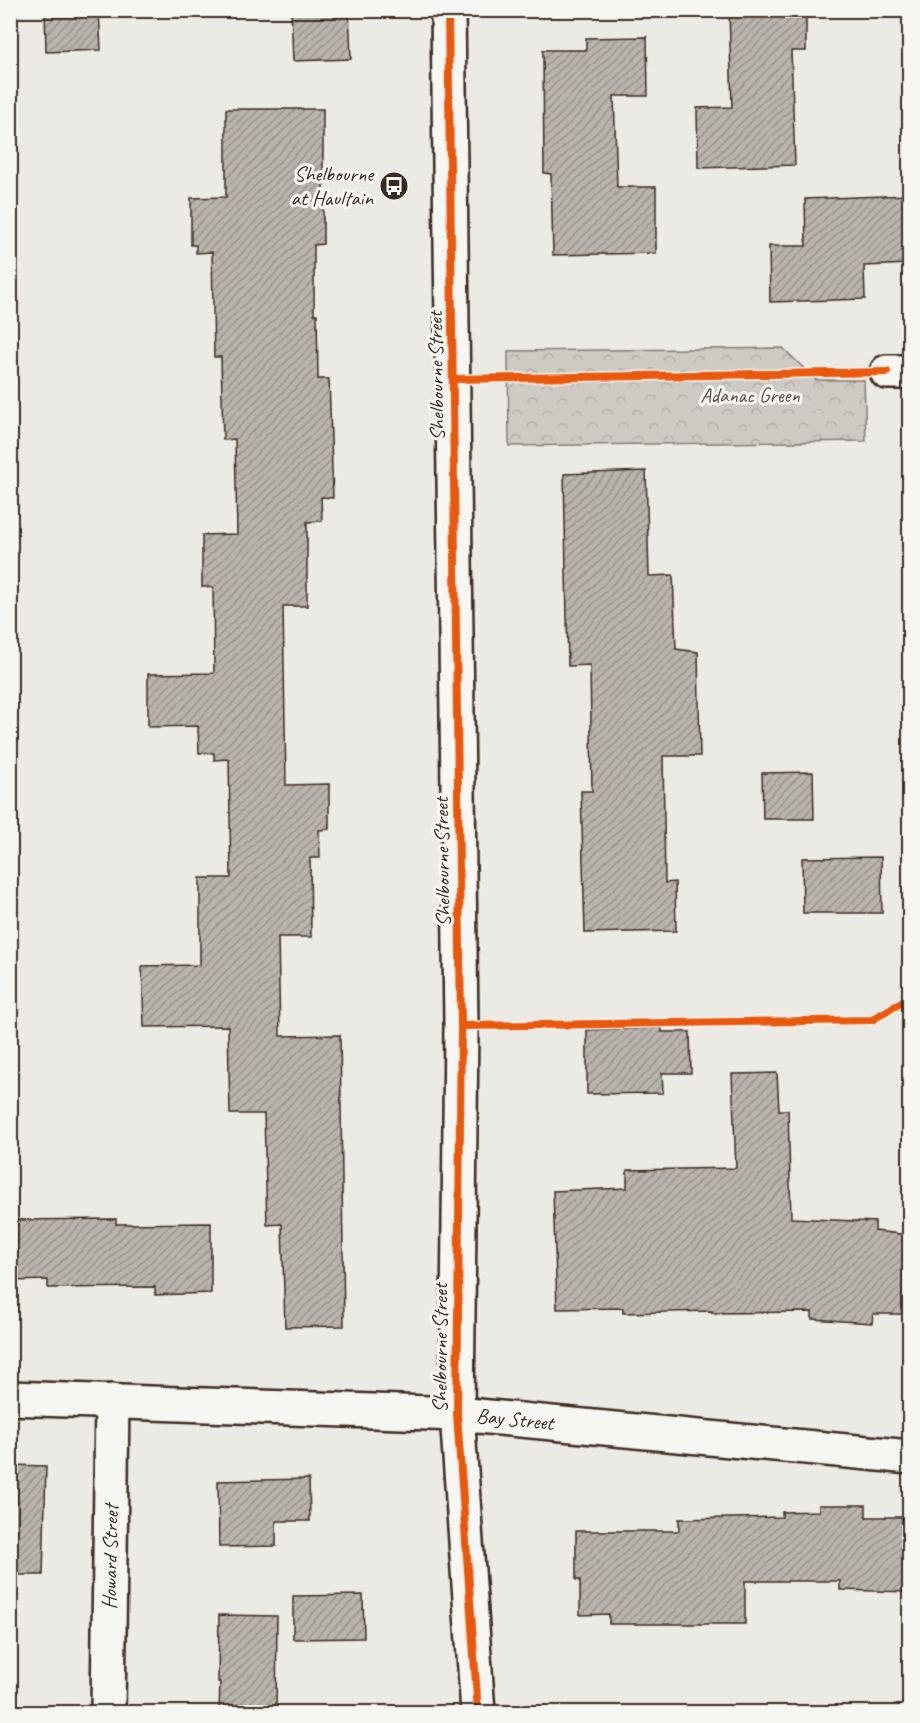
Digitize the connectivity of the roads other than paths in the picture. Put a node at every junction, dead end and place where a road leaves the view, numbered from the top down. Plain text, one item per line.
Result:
1 (448, 10) edge
2 (10, 1398) edge
3 (112, 1401) junction
4 (457, 1414) junction
5 (909, 1457) edge
6 (108, 1713) edge
7 (478, 1713) edge

1 - 4 main road, Shelbourne Street
2 - 3 main road, Bay Street
3 - 4 main road, Bay Street
3 - 6 main road, Howard Street
4 - 5 main road, Bay Street
4 - 7 main road, Shelbourne Street

